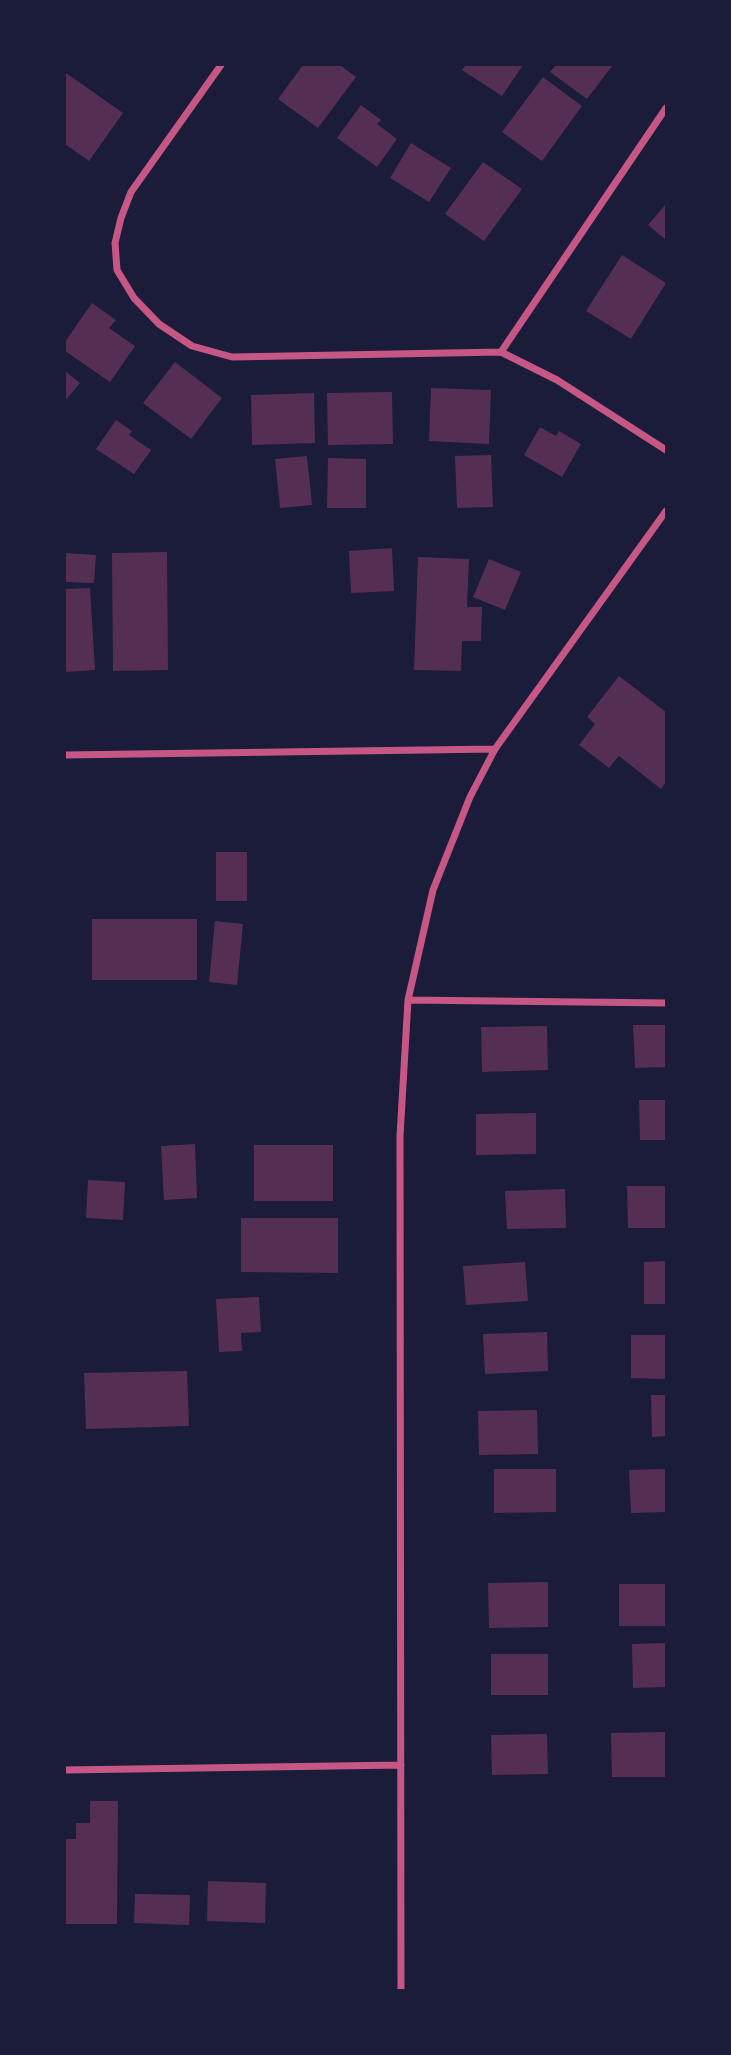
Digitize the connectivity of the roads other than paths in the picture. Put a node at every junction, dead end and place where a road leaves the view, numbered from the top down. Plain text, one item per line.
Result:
1 (221, 65) edge
2 (666, 108) edge
3 (501, 352) junction
4 (666, 450) edge
5 (666, 511) edge
6 (495, 749) junction
7 (65, 755) edge
8 (408, 1000) junction
9 (666, 1003) edge
10 (401, 1765) junction
11 (65, 1770) edge
12 (401, 1990) edge

1 - 3 street
2 - 3 street
3 - 4 street
5 - 6 street
6 - 7 street
6 - 8 street
8 - 9 street
8 - 10 street
10 - 11 street
10 - 12 street

